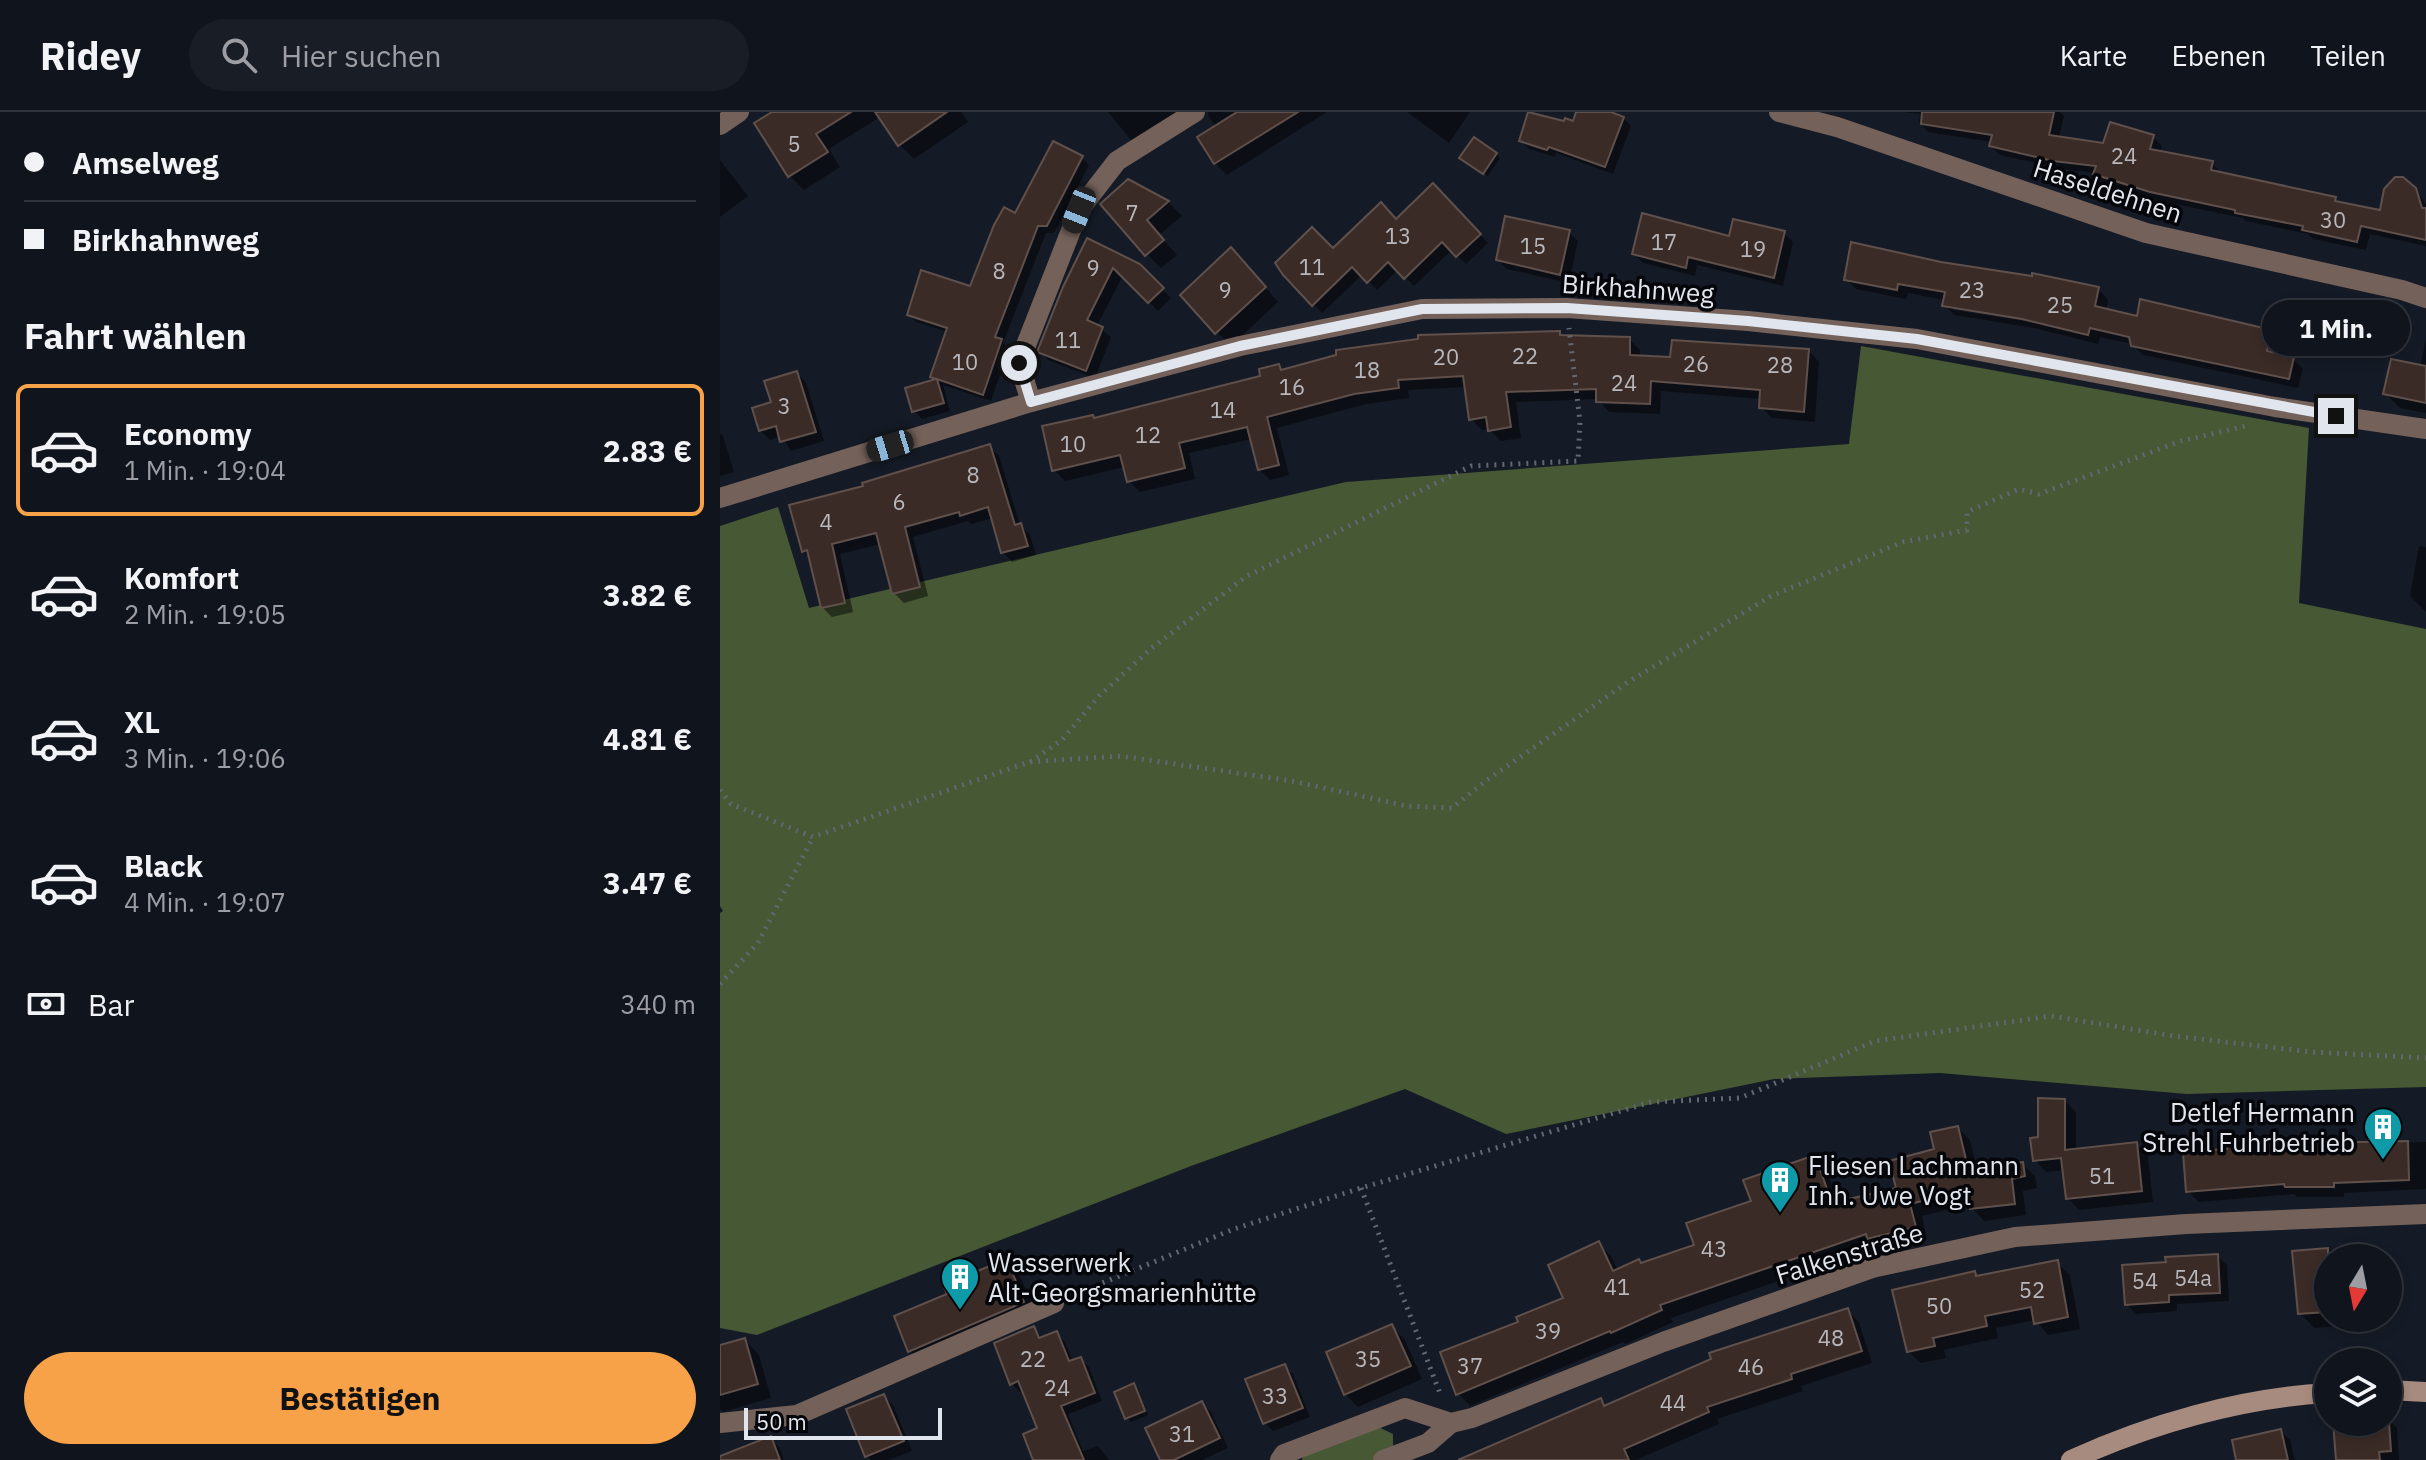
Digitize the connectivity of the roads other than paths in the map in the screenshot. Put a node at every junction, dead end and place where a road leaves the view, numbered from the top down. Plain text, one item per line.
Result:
1 (739, 112) edge
2 (1195, 112) edge
3 (1779, 112) edge
4 (720, 125) edge
5 (2426, 298) edge
6 (1031, 402) junction
7 (2426, 429) edge
8 (720, 498) edge
9 (2426, 1214) edge
10 (1054, 1303) road end
11 (2402, 1391) edge
12 (2426, 1392) edge
13 (2314, 1395) edge
14 (720, 1423) edge
15 (1451, 1423) junction
16 (1280, 1460) edge
17 (1383, 1460) edge
18 (2071, 1460) edge

1 - 4 street
2 - 6 street
3 - 5 street, Haseldehnen
6 - 7 street, Birkhahnweg
6 - 8 street, Birkhahnweg
9 - 15 street, Falkenstraße
10 - 14 street
11 - 12 main road
13 - 18 main road
15 - 16 street
15 - 17 street, Falkenstraße

